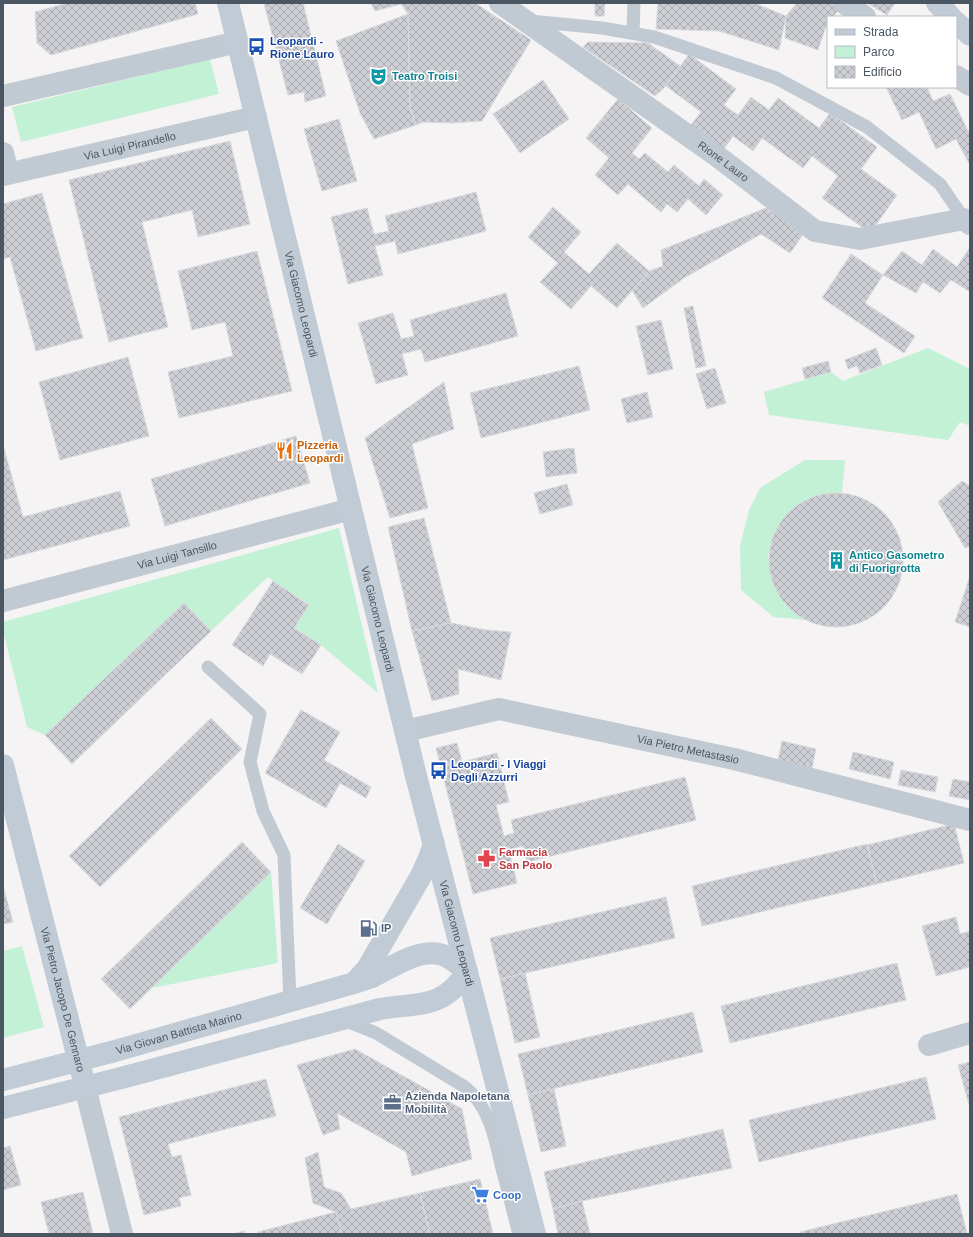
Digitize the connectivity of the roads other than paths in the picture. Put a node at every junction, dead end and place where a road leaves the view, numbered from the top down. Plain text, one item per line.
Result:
1 (228, 3) edge
2 (500, 3) edge
3 (634, 3) edge
4 (844, 3) edge
5 (937, 3) edge
6 (864, 16) edge
7 (950, 16) edge
8 (526, 21) junction
9 (957, 23) edge
10 (633, 33) junction
11 (970, 35) edge
12 (238, 42) junction
13 (957, 77) edge
14 (970, 85) edge
15 (3, 96) edge
16 (256, 117) junction
17 (5, 167) edge
18 (967, 221) edge
19 (351, 509) junction
20 (3, 601) edge
21 (208, 667) dead end
22 (405, 731) junction
23 (3, 765) edge
24 (970, 820) edge
25 (434, 844) junction
26 (467, 972) junction
27 (354, 983) junction
28 (290, 1001) junction
29 (343, 1020) junction
30 (970, 1033) edge
31 (929, 1045) dead end
32 (79, 1061) junction
33 (3, 1080) edge
34 (86, 1087) junction
35 (3, 1108) edge
36 (122, 1234) edge
37 (519, 1234) edge
38 (535, 1234) edge

1 - 12 street, Via Giacomo Leopardi
2 - 8 street, Rione Lauro
3 - 10 lane
4 - 6 street
5 - 7 street
8 - 10 lane
8 - 18 street, Rione Lauro
9 - 11 street
10 - 18 lane
12 - 15 street
12 - 16 street, Via Giacomo Leopardi
13 - 14 street
16 - 17 street, Via Luigi Pirandello
16 - 19 street, Via Giacomo Leopardi
19 - 20 street, Via Luigi Tansillo
19 - 22 street, Via Giacomo Leopardi
21 - 28 lane
22 - 24 street, Via Pietro Metastasio
22 - 25 street, Via Giacomo Leopardi
23 - 32 street, Via Pietro Jacopo De Gennaro
25 - 26 street, Via Giacomo Leopardi
25 - 27 street
26 - 27 street, Via Giovan Battista Marino
26 - 29 street
26 - 38 street, Via Giacomo Leopardi
27 - 28 street, Via Giovan Battista Marino
28 - 32 street, Via Giovan Battista Marino
29 - 34 street
29 - 37 lane
30 - 31 street
32 - 33 street, Via Giovan Battista Marino
32 - 34 street, Via Pietro Jacopo De Gennaro
34 - 35 street
34 - 36 street, Via Pietro Jacopo De Gennaro

